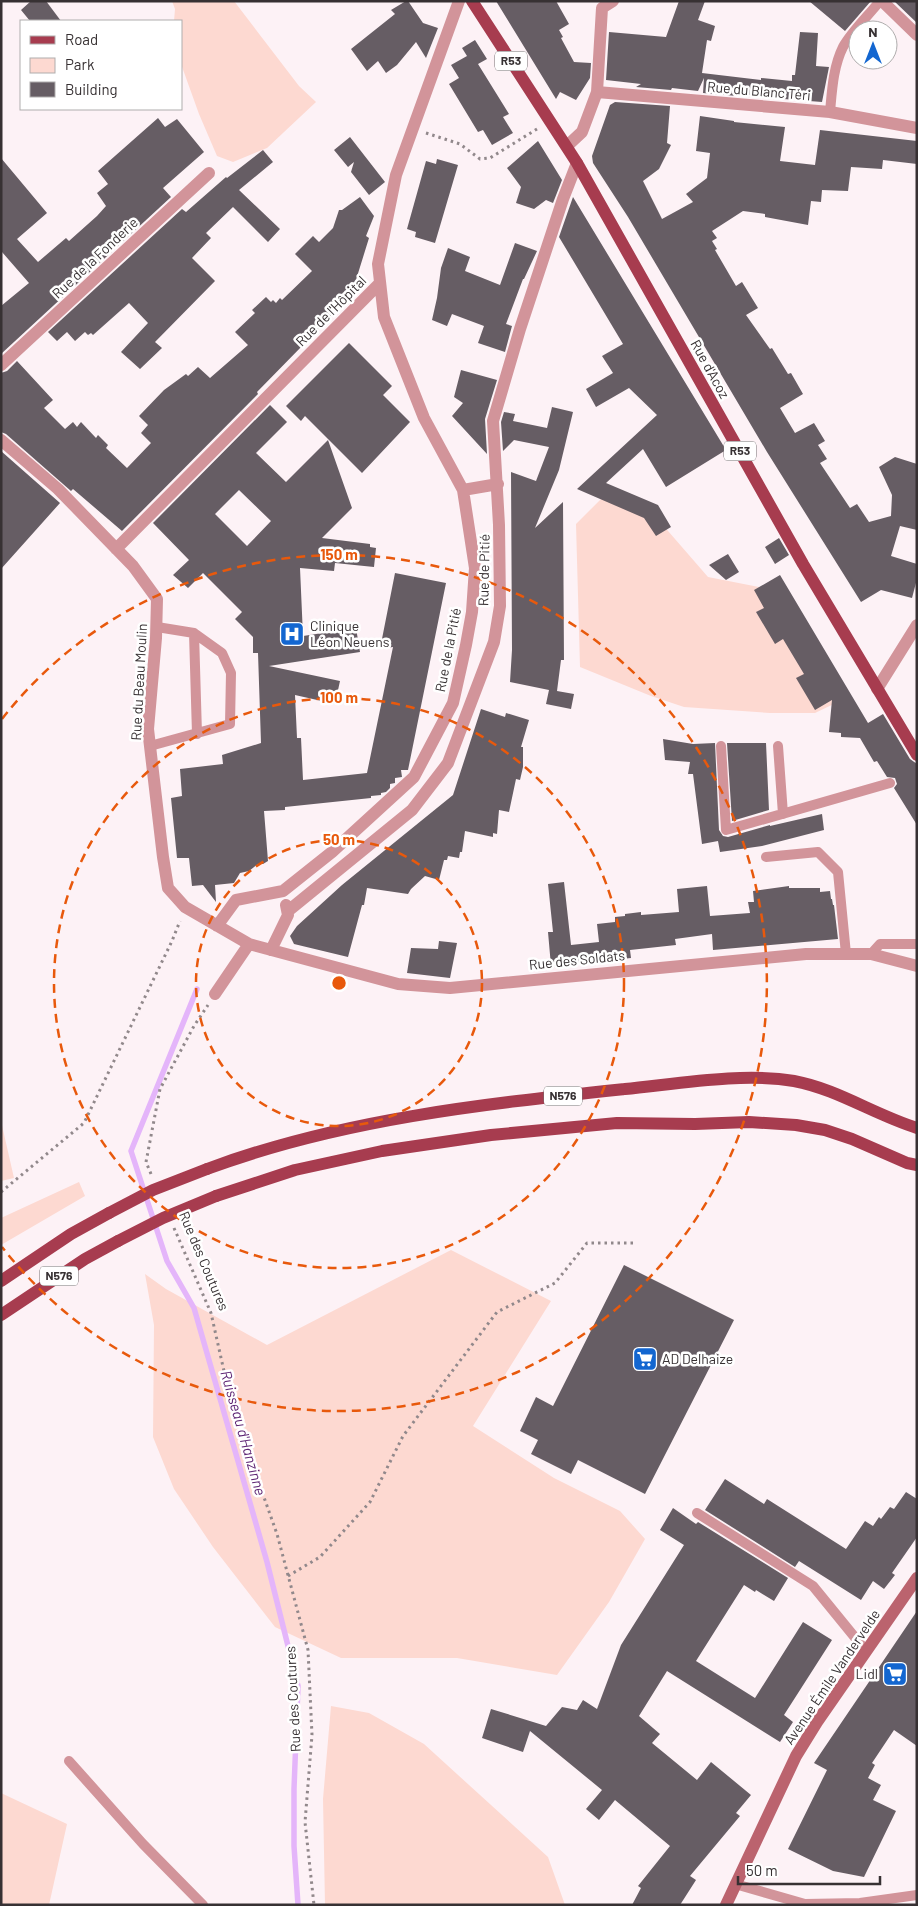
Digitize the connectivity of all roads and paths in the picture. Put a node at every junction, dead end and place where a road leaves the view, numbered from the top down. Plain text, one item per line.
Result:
1 (459, 1) edge
2 (472, 1) edge
3 (881, 1) edge
4 (605, 4) edge
5 (917, 35) edge
6 (597, 92) junction
7 (830, 112) junction
8 (550, 120) junction
9 (414, 128) junction
10 (917, 128) edge
11 (567, 146) junction
12 (577, 163) junction
13 (209, 173) dead end
14 (380, 283) junction
15 (1, 365) edge
16 (1, 440) edge
17 (498, 484) junction
18 (463, 490) junction
19 (116, 549) junction
20 (917, 624) edge
21 (156, 627) junction
22 (194, 633) junction
23 (877, 688) junction
24 (196, 734) junction
25 (150, 746) junction
26 (721, 746) dead end
27 (778, 746) dead end
28 (917, 755) edge
29 (890, 782) dead end
30 (783, 814) junction
31 (766, 857) dead end
32 (283, 892) junction
33 (185, 907) junction
34 (288, 912) junction
35 (217, 926) junction
36 (249, 944) junction
37 (917, 944) edge
38 (271, 950) junction
39 (846, 954) junction
40 (871, 954) junction
41 (915, 967) edge
42 (215, 994) joint
43 (917, 1128) edge
44 (917, 1165) edge
45 (153, 1179) dead end
46 (1, 1192) edge
47 (171, 1221) dead end
48 (634, 1243) dead end
49 (1, 1281) edge
50 (1, 1315) edge
51 (697, 1513) dead end
52 (288, 1576) junction
53 (917, 1578) edge
54 (866, 1651) junction
55 (70, 1761) dead end
56 (735, 1884) junction
57 (917, 1895) edge
58 (203, 1905) edge
59 (314, 1905) edge
60 (726, 1905) edge

1 - 9 street, Rue de l'Hôpital
2 - 8 main road, Rue d'Acoz / R53
3 - 5 street
3 - 7 lane
4 - 6 street
6 - 7 street, Rue du Blanc Tèri
6 - 11 street
7 - 10 street, Rue du Blanc Tèri
8 - 9 path
8 - 11 main road, Rue d'Acoz / R53
9 - 14 street, Rue de l'Hôpital
11 - 12 main road, Rue d'Acoz / R53
12 - 17 street, Rue de Pitié
12 - 23 main road, Rue d'Acoz / R53
13 - 15 street, Rue de la Fonderie
14 - 18 street, Rue de la Pitié
14 - 19 street, Rue de l'Hôpital
16 - 19 street, Rue du Beau Moulin
17 - 18 street
17 - 34 street, Rue de Pitié
18 - 32 street, Rue de la Pitié
19 - 21 street, Rue du Beau Moulin
20 - 23 street
21 - 22 lane
21 - 25 street, Rue du Beau Moulin
22 - 24 lane
22 - 24 lane
23 - 28 main road, Rue d'Acoz / R53
24 - 25 lane
25 - 33 street, Rue du Beau Moulin
26 - 30 lane
27 - 30 lane
29 - 30 lane
31 - 39 lane
32 - 34 street
32 - 35 street, Rue de la Pitié
33 - 35 street, Rue du Beau Moulin
33 - 46 path
34 - 38 street
35 - 36 street, Rue du Beau Moulin
36 - 38 street, Rue des Soldats
36 - 42 street
37 - 40 lane
38 - 39 street, Rue des Soldats
39 - 40 street, Rue des Soldats
40 - 41 street, Rue des Soldats
42 - 45 path
43 - 49 main road, N576, bridge
44 - 50 main road, N576, bridge
47 - 52 path, Rue des Coutures
48 - 52 path
51 - 54 lane
52 - 59 path, Rue des Coutures
53 - 54 main road, Avenue Émile Vandervelde
54 - 56 main road, Avenue Émile Vandervelde
55 - 58 lane
56 - 57 lane
56 - 60 main road, Avenue Émile Vandervelde

